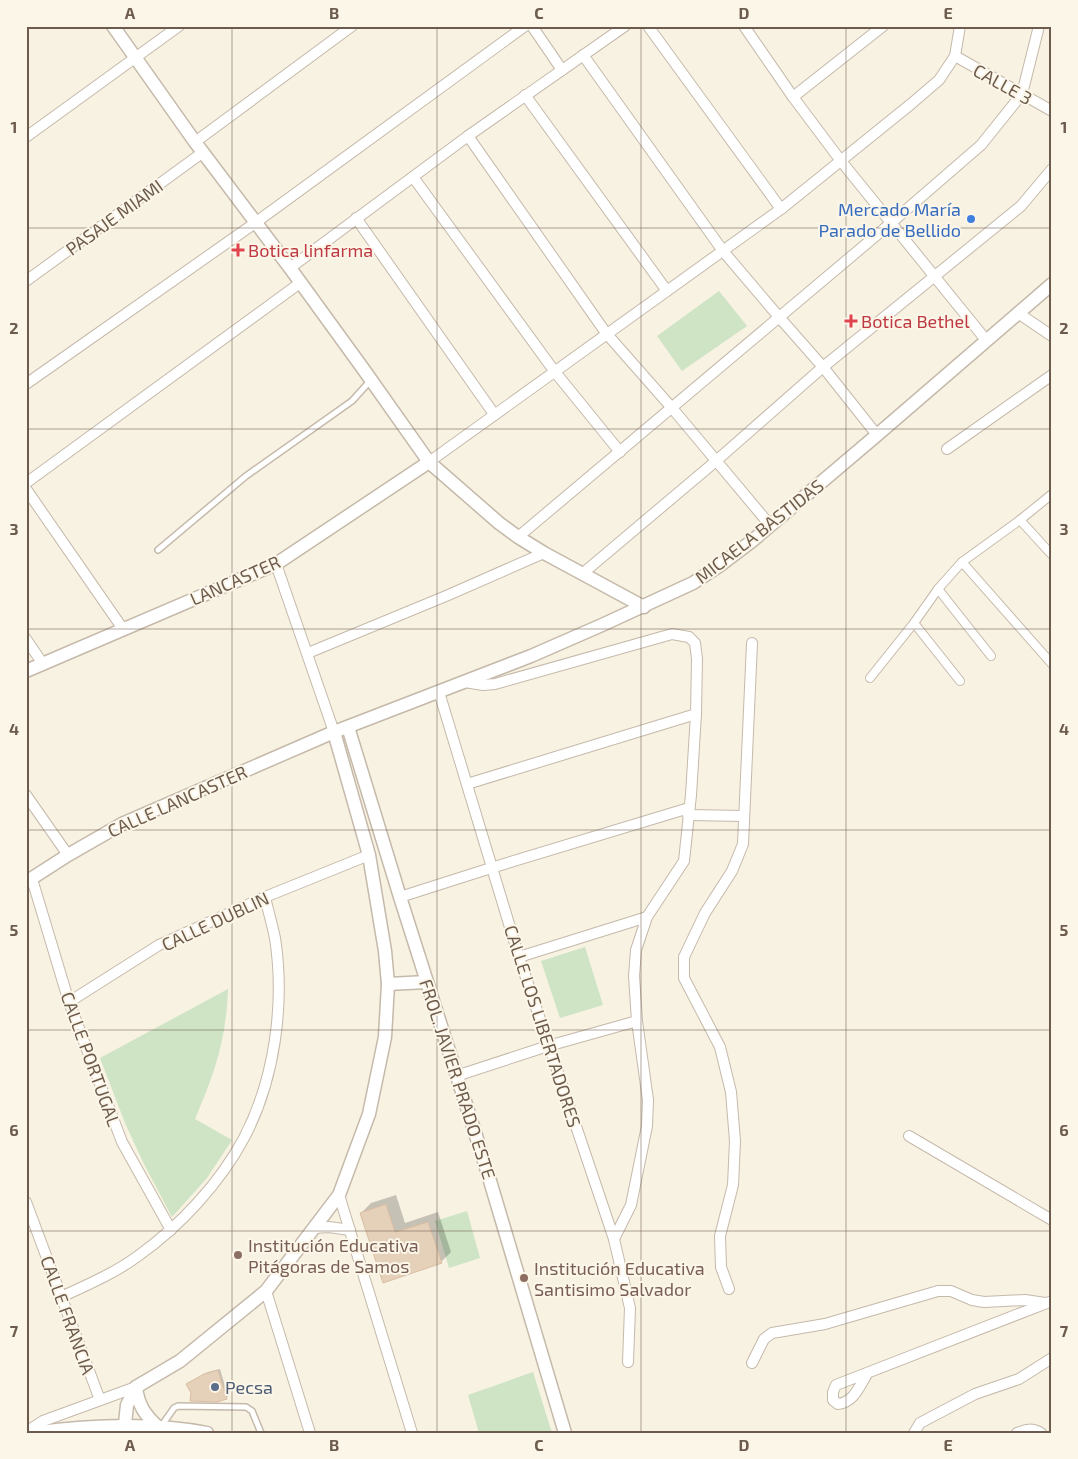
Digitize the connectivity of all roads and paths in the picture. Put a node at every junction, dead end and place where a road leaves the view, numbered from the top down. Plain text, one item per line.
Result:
1 (113, 26) edge
2 (179, 26) edge
3 (352, 26) edge
4 (526, 26) edge
5 (532, 26) edge
6 (625, 26) edge
7 (648, 26) edge
8 (744, 26) edge
9 (882, 26) edge
10 (960, 26) edge
11 (1039, 26) edge
12 (583, 55) junction
13 (954, 56) junction
14 (135, 58) junction
15 (562, 70) junction
16 (1022, 94) junction
17 (525, 95) junction
18 (793, 97) junction
19 (1052, 111) edge
20 (468, 136) junction
21 (26, 137) edge
22 (199, 148) junction
23 (841, 161) junction
24 (1052, 169) edge
25 (413, 177) junction
26 (781, 209) junction
27 (356, 218) junction
28 (255, 223) junction
29 (891, 223) junction
30 (724, 251) junction
31 (290, 268) junction
32 (934, 275) junction
33 (26, 281) edge
34 (300, 283) junction
35 (1052, 284) edge
36 (667, 291) junction
37 (1018, 313) junction
38 (779, 318) junction
39 (606, 333) junction
40 (1052, 336) edge
41 (986, 340) junction
42 (823, 367) junction
43 (555, 372) junction
44 (1052, 375) edge
45 (372, 380) junction
46 (26, 384) edge
47 (672, 408) junction
48 (494, 414) junction
49 (877, 435) junction
50 (947, 449) dead end
51 (620, 452) junction
52 (716, 461) junction
53 (429, 462) junction
54 (26, 483) edge
55 (26, 489) edge
56 (1052, 494) edge
57 (1020, 520) junction
58 (770, 525) junction
59 (518, 537) junction
60 (158, 550) dead end
61 (544, 553) junction
62 (1052, 556) edge
63 (962, 562) junction
64 (276, 564) junction
65 (582, 574) junction
66 (938, 590) junction
67 (644, 607) junction
68 (914, 623) junction
69 (123, 629) junction
70 (26, 639) edge
71 (752, 643) dead end
72 (308, 654) junction
73 (991, 656) dead end
74 (43, 664) junction
75 (1052, 664) edge
76 (26, 671) edge
77 (870, 678) dead end
78 (960, 681) dead end
79 (465, 682) junction
80 (439, 692) junction
81 (696, 714) junction
82 (348, 727) junction
83 (334, 732) junction
84 (466, 784) junction
85 (26, 795) edge
86 (688, 812) junction
87 (744, 816) junction
88 (68, 855) junction
89 (368, 855) junction
90 (492, 868) junction
91 (29, 881) edge
92 (265, 897) junction
93 (400, 898) junction
94 (647, 917) junction
95 (519, 957) junction
96 (427, 982) junction
97 (388, 984) junction
98 (68, 1002) junction
99 (637, 1021) junction
100 (548, 1046) junction
101 (456, 1076) junction
102 (909, 1136) dead end
103 (339, 1195) junction
104 (26, 1202) edge
105 (1052, 1220) edge
106 (314, 1228) junction
107 (171, 1230) junction
108 (350, 1230) junction
109 (614, 1239) junction
110 (729, 1289) dead end
111 (266, 1291) junction
112 (61, 1297) junction
113 (1048, 1302) edge
114 (1052, 1358) edge
115 (628, 1362) dead end
116 (752, 1362) dead end
117 (1042, 1364) junction
118 (1052, 1370) edge
119 (867, 1374) dead end
120 (136, 1386) junction
121 (100, 1400) junction
122 (159, 1427) junction
123 (124, 1429) edge
124 (26, 1432) edge
125 (32, 1433) edge
126 (207, 1433) edge
127 (261, 1433) edge
128 (310, 1433) edge
129 (412, 1433) edge
130 (565, 1433) edge
131 (914, 1433) edge
132 (1017, 1433) edge
133 (1041, 1433) edge

1 - 14 street
2 - 14 street
3 - 22 street, PASAJE MIAMI
4 - 28 street
5 - 15 street
6 - 12 street
7 - 26 street
8 - 18 street
9 - 18 street
10 - 13 street
11 - 16 street
12 - 15 street
12 - 30 street
13 - 16 street, CALLE 3
13 - 23 street
14 - 21 street
14 - 22 street
15 - 17 street
16 - 19 street, CALLE 3
16 - 29 street
17 - 20 street
17 - 36 street
18 - 23 street
20 - 25 street
20 - 39 street
22 - 28 street
22 - 33 street, PASAJE MIAMI
23 - 26 street
23 - 29 street
24 - 32 street
25 - 27 street
25 - 43 street
26 - 30 street
27 - 31 street
27 - 48 street
28 - 31 street
28 - 46 street
29 - 32 street
29 - 38 street
30 - 36 street
30 - 38 street
31 - 34 street
32 - 41 street
32 - 42 street
34 - 45 street
34 - 54 street
35 - 37 street, MICAELA BASTIDAS
36 - 39 street
37 - 40 street
37 - 41 street, MICAELA BASTIDAS
38 - 42 street
38 - 47 street
39 - 43 street
39 - 47 street
41 - 49 street, MICAELA BASTIDAS
42 - 49 street
42 - 52 street
43 - 48 street
43 - 51 street
44 - 50 street
45 - 53 street
45 - 60 lane
47 - 51 street
47 - 52 street
48 - 53 street
49 - 58 street, MICAELA BASTIDAS
51 - 59 street
52 - 58 street
52 - 65 street
53 - 59 street
53 - 64 street, LANCASTER
55 - 69 street
56 - 57 street
57 - 62 street
57 - 63 street
58 - 67 street, MICAELA BASTIDAS
59 - 61 street
61 - 65 street
61 - 72 street
63 - 66 street
63 - 75 street
64 - 69 street, LANCASTER
64 - 72 street
65 - 67 street
66 - 68 street
66 - 73 street
67 - 79 street, MICAELA BASTIDAS
68 - 77 street
68 - 78 street
69 - 74 street, LANCASTER
70 - 74 street
71 - 87 street
72 - 83 street
74 - 76 street, LANCASTER
79 - 80 street, MICAELA BASTIDAS
79 - 81 street
80 - 82 street, MICAELA BASTIDAS
80 - 84 street, CALLE LOS LIBERTADORES
81 - 84 street
81 - 86 street
82 - 83 street, MICAELA BASTIDAS
82 - 93 street, FROL. JAVIER PRADO ESTE
83 - 88 street, CALLE LANCASTER
83 - 89 street
84 - 90 street, CALLE LOS LIBERTADORES
85 - 88 street
86 - 87 street
86 - 90 street
86 - 94 street
87 - 110 street
88 - 91 street, CALLE LANCASTER
89 - 92 street, CALLE DUBLIN
89 - 97 street
90 - 93 street
90 - 95 street, CALLE LOS LIBERTADORES
91 - 98 street, CALLE PORTUGAL
92 - 98 street, CALLE DUBLIN
92 - 107 street
93 - 96 street, FROL. JAVIER PRADO ESTE
94 - 95 street
94 - 99 street
95 - 100 street, CALLE LOS LIBERTADORES
96 - 97 street
96 - 101 street, FROL. JAVIER PRADO ESTE
97 - 103 street
98 - 107 street, CALLE PORTUGAL
99 - 100 street
99 - 109 street
100 - 101 street
100 - 109 street, CALLE LOS LIBERTADORES
101 - 130 street, FROL. JAVIER PRADO ESTE
102 - 105 street
103 - 106 street
103 - 108 street
104 - 112 street, CALLE FRANCIA
106 - 108 street
106 - 111 street
107 - 112 street
108 - 129 street
109 - 115 street, CALLE LOS LIBERTADORES
111 - 120 street
111 - 128 street
112 - 121 street, CALLE FRANCIA
113 - 116 street
113 - 119 street
114 - 117 street
117 - 118 street
117 - 131 street
120 - 121 street
120 - 122 street
120 - 123 street
121 - 124 street
122 - 123 street
122 - 126 street
122 - 127 lane
123 - 125 street
132 - 133 street

